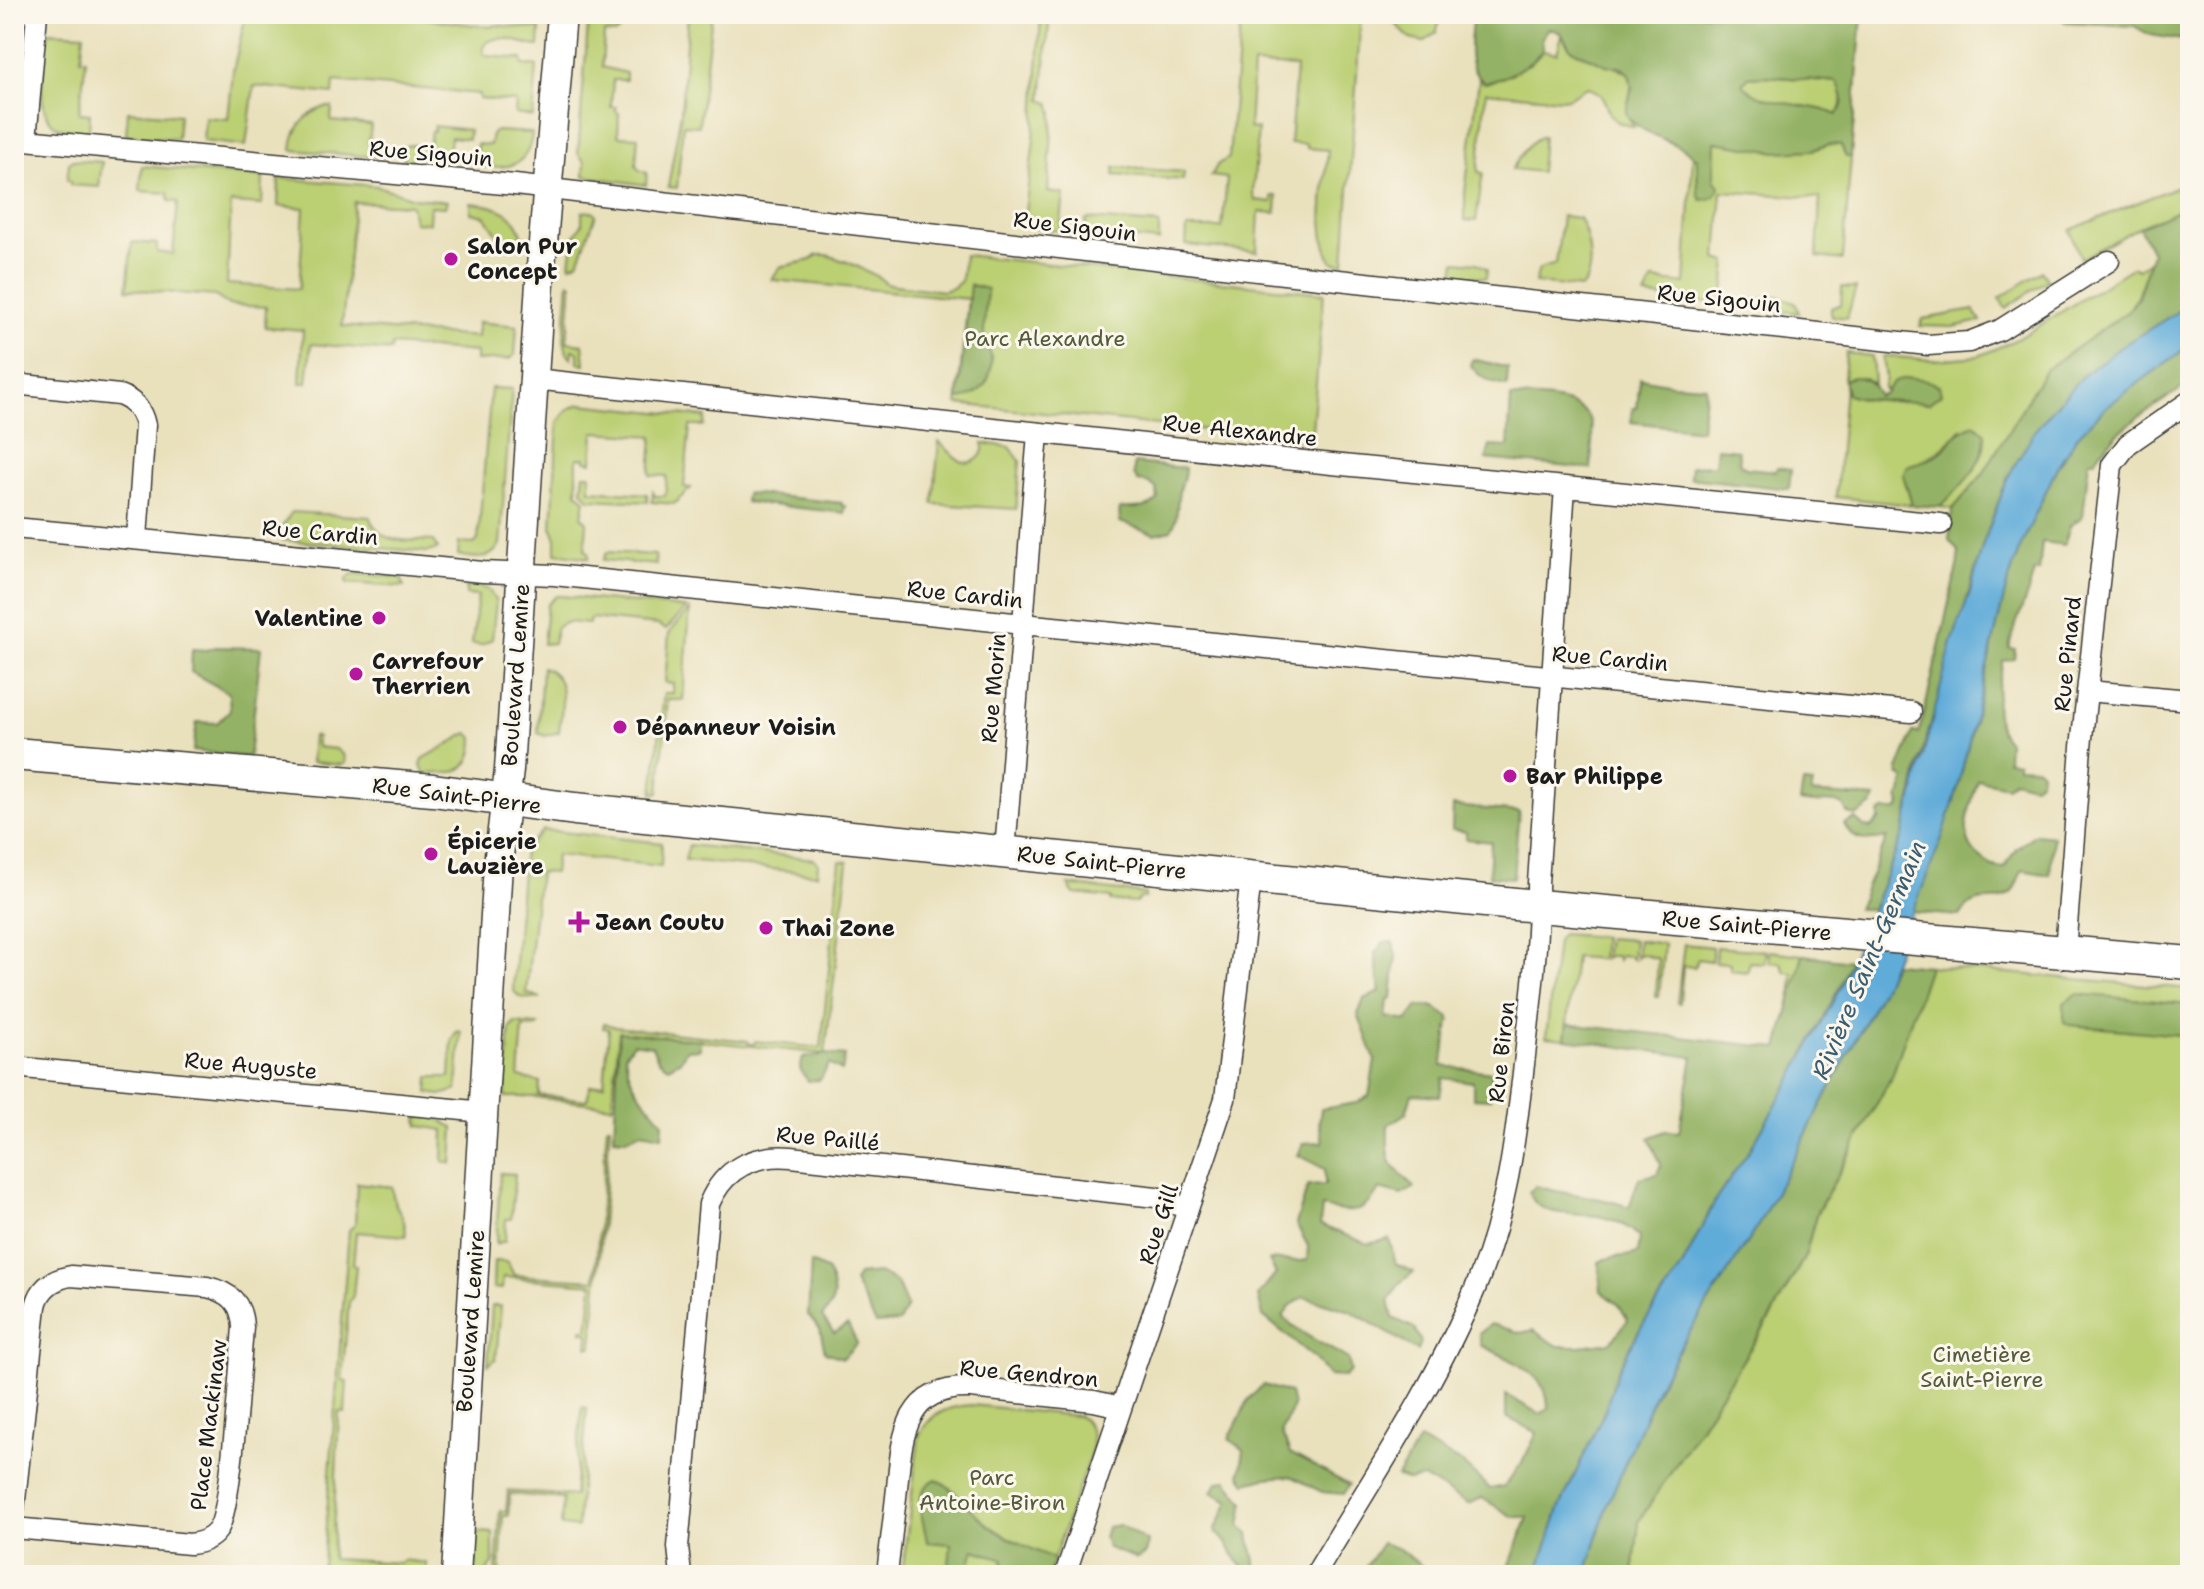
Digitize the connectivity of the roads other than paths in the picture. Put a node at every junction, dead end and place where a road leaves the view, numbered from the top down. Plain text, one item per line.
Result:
1 (37, 14) edge
2 (562, 14) edge
3 (20, 140) edge
4 (547, 189) junction
5 (2109, 261) dead end
6 (534, 379) junction
7 (14, 384) edge
8 (2190, 401) edge
9 (1038, 433) junction
10 (1565, 487) junction
11 (1941, 524) dead end
12 (14, 528) edge
13 (137, 538) junction
14 (521, 574) junction
15 (1023, 624) junction
16 (1552, 677) junction
17 (2087, 691) junction
18 (2190, 700) edge
19 (1911, 712) dead end
20 (14, 754) edge
21 (505, 799) junction
22 (1005, 852) junction
23 (1251, 878) junction
24 (1538, 906) junction
25 (2065, 951) junction
26 (2190, 963) edge
27 (14, 1067) edge
28 (484, 1112) junction
29 (1188, 1209) junction
30 (1121, 1407) junction
31 (14, 1509) edge
32 (14, 1528) edge
33 (456, 1575) edge
34 (681, 1575) edge
35 (887, 1575) edge
36 (1065, 1575) edge
37 (1315, 1575) edge

1 - 3 street
2 - 4 main road, Boulevard Lemire
3 - 4 street, Rue Sigouin
4 - 5 street, Rue Sigouin
4 - 6 main road, Boulevard Lemire
6 - 9 street, Rue Alexandre
6 - 14 main road, Boulevard Lemire
7 - 13 street
8 - 17 street, Rue Pinard
9 - 10 street, Rue Alexandre
9 - 15 street, Rue Morin
10 - 11 street, Rue Alexandre
10 - 16 street, Rue Biron
12 - 13 street, Rue Cardin
13 - 14 street, Rue Cardin
14 - 15 street, Rue Cardin
14 - 21 main road, Boulevard Lemire
15 - 16 street, Rue Cardin
15 - 22 street, Rue Morin
16 - 19 street, Rue Cardin
16 - 24 street, Rue Biron
17 - 18 street
17 - 25 street, Rue Pinard
20 - 21 main road, Rue Saint-Pierre
21 - 22 main road, Rue Saint-Pierre
21 - 28 main road, Boulevard Lemire
22 - 23 main road, Rue Saint-Pierre
23 - 24 main road, Rue Saint-Pierre
23 - 29 street, Rue Gill
24 - 25 main road, Rue Saint-Pierre
24 - 37 street, Rue Biron
25 - 26 main road, Rue Saint-Pierre
27 - 28 street, Rue Auguste
28 - 33 main road, Boulevard Lemire
29 - 30 street, Rue Gill
29 - 34 street, Rue Paillé
30 - 35 street, Rue Gendron
30 - 36 street, Rue Gill
31 - 32 street, Place Mackinaw

